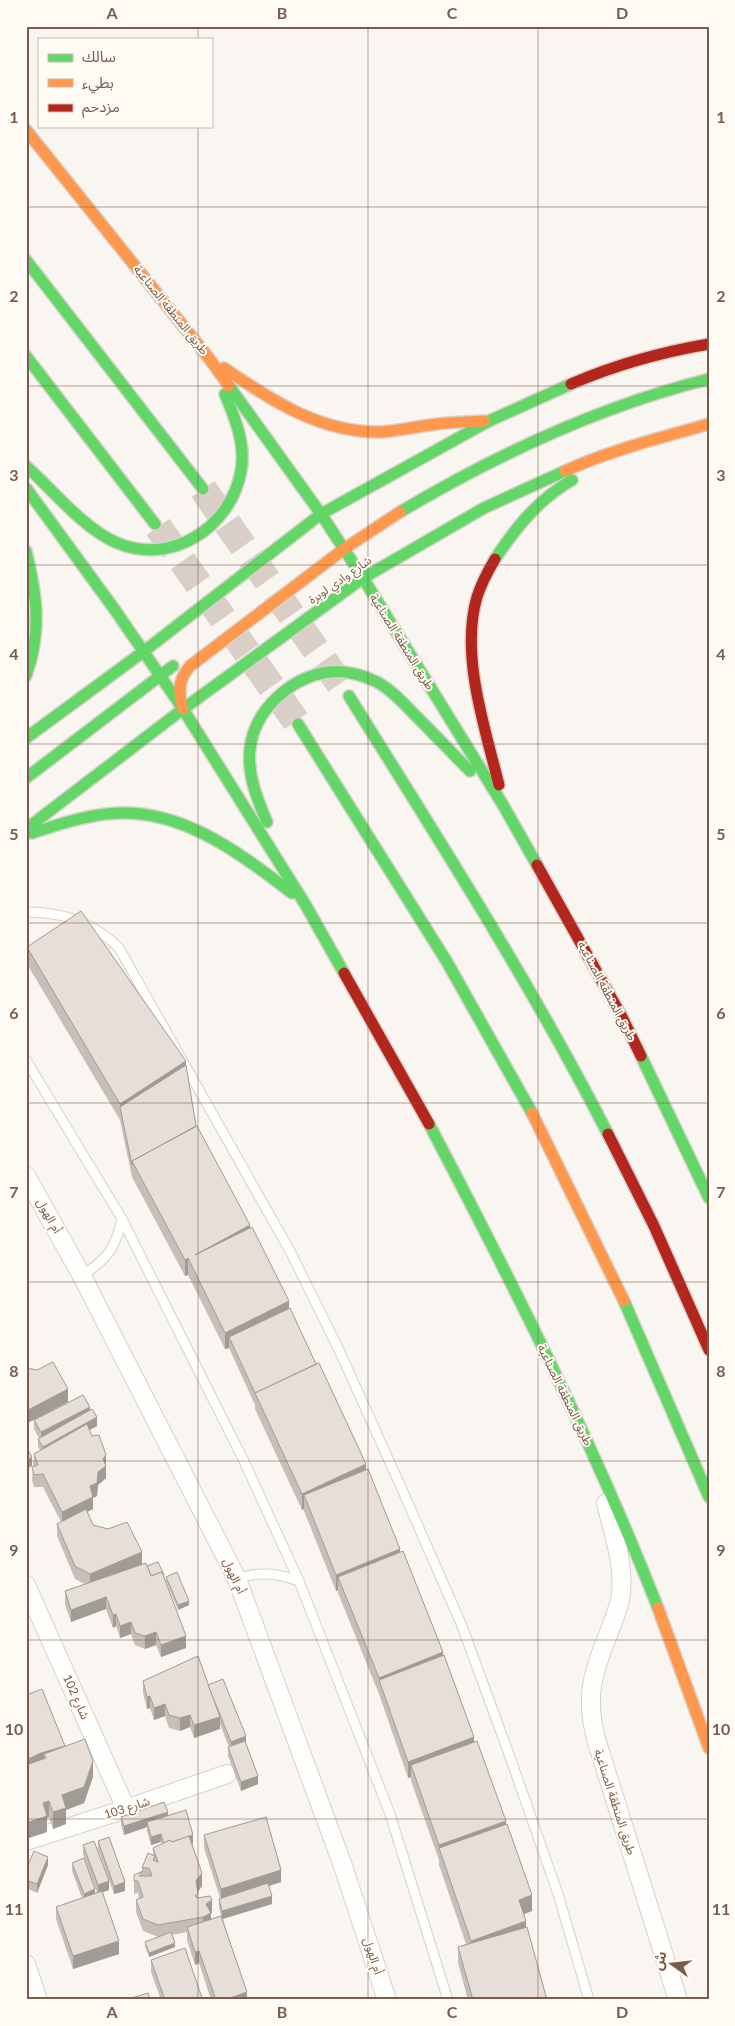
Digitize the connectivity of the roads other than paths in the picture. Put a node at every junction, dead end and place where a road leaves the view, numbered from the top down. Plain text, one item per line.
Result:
1 (26, 130) edge
2 (26, 260) edge
3 (709, 344) edge
4 (26, 356) edge
5 (208, 357) junction
6 (709, 379) edge
7 (489, 421) junction
8 (709, 424) edge
9 (638, 444) junction
10 (26, 466) edge
11 (26, 488) edge
12 (203, 489) tunnel mouth
13 (322, 514) junction
14 (155, 524) tunnel mouth
15 (324, 540) dead end
16 (344, 549) junction
17 (26, 552) edge
18 (363, 578) junction
19 (266, 594) dead end
20 (143, 652) junction
21 (26, 676) edge
22 (160, 676) junction
23 (349, 696) tunnel mouth
24 (183, 709) junction
25 (298, 724) tunnel mouth
26 (26, 738) edge
27 (26, 778) edge
28 (503, 805) junction
29 (26, 829) edge
30 (26, 836) edge
31 (305, 904) junction
32 (26, 912) edge
33 (26, 1060) edge
34 (26, 1176) edge
35 (709, 1198) edge
36 (122, 1219) junction
37 (82, 1276) junction
38 (709, 1350) edge
39 (594, 1455) junction
40 (709, 1497) edge
41 (237, 1578) junction
42 (299, 1581) junction
43 (26, 1585) edge
44 (709, 1748) edge
45 (227, 1774) dead end
46 (126, 1809) junction
47 (26, 1841) edge
48 (26, 1964) edge
49 (38, 2000) edge
50 (387, 2000) edge
51 (448, 2000) edge
52 (589, 2000) edge
53 (678, 2000) edge

1 - 5 main road, طريق المنطقة الصناعية
2 - 12 main road
3 - 7 main road
4 - 14 main road
5 - 7 main road
5 - 10 main road
5 - 13 main road, طريق المنطقة الصناعية
6 - 16 main road
7 - 13 main road
8 - 9 main road, شارع وادي لوبرة
9 - 18 main road, شارع وادي لوبرة
9 - 28 main road
11 - 20 main road, طريق المنطقة الصناعية
13 - 15 main road
13 - 16 main road, طريق المنطقة الصناعية
13 - 20 main road
16 - 18 main road, طريق المنطقة الصناعية
16 - 24 main road
17 - 21 main road
18 - 24 main road, شارع وادي لوبرة
18 - 28 main road, طريق المنطقة الصناعية
19 - 22 main road
20 - 22 main road, طريق المنطقة الصناعية
20 - 26 main road
22 - 24 main road, طريق المنطقة الصناعية
22 - 27 main road
23 - 38 main road
24 - 29 main road, شارع وادي لوبرة
24 - 31 main road, طريق المنطقة الصناعية
25 - 40 main road
28 - 31 main road
28 - 35 main road, طريق المنطقة الصناعية
30 - 31 main road
31 - 39 main road, طريق المنطقة الصناعية
32 - 52 lane
33 - 36 lane
34 - 37 street, أم الهول
36 - 37 lane
36 - 42 lane
37 - 41 street, أم الهول
39 - 44 main road, طريق المنطقة الصناعية
39 - 53 street, طريق المنطقة الصناعية
41 - 42 lane
41 - 50 street, أم الهول
42 - 51 lane
43 - 46 street, شارع 102
45 - 46 street, شارع 103
46 - 47 street, شارع 103
48 - 49 street

